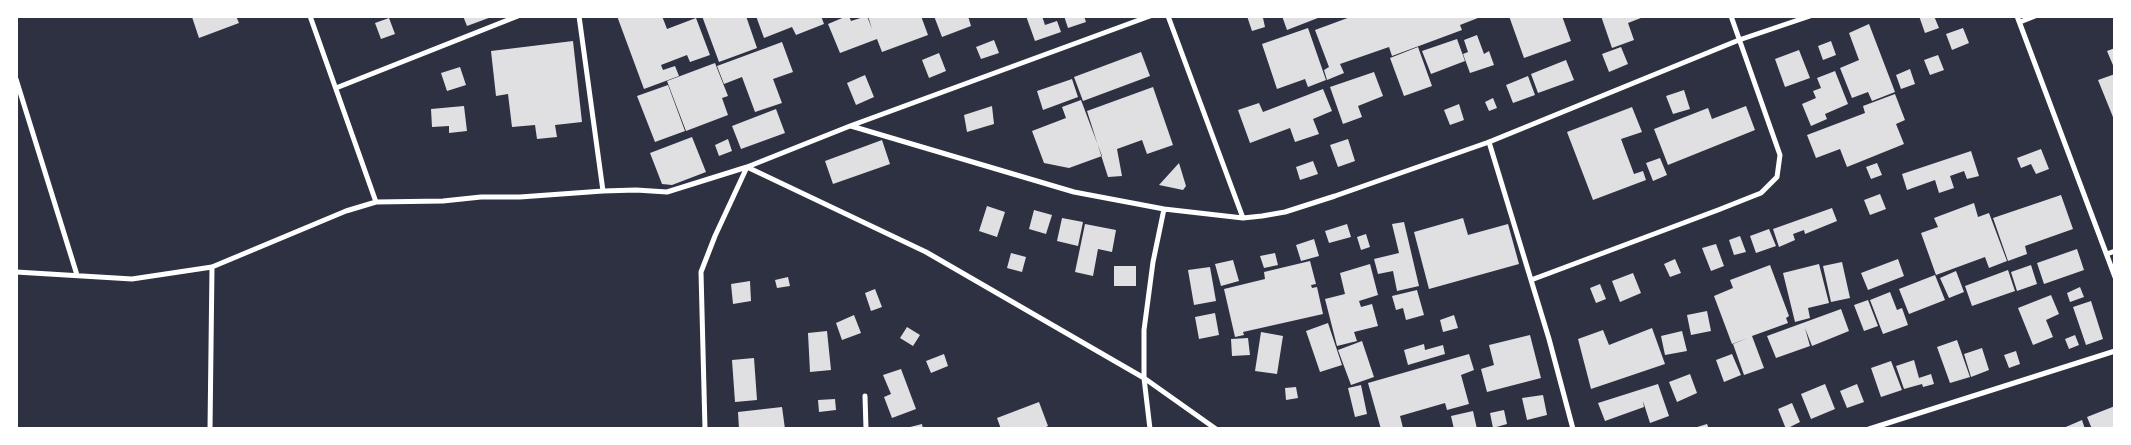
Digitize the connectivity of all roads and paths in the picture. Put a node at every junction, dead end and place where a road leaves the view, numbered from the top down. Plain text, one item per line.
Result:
1 (310, 16) edge
2 (518, 16) edge
3 (579, 16) edge
4 (1150, 16) edge
5 (1168, 16) edge
6 (1730, 16) edge
7 (1810, 16) edge
8 (2035, 16) edge
9 (2018, 19) edge
10 (1739, 40) junction
11 (16, 79) edge
12 (336, 88) junction
13 (850, 126) junction
14 (1489, 142) junction
15 (747, 167) junction
16 (603, 191) junction
17 (376, 202) junction
18 (1164, 209) junction
19 (1243, 218) junction
20 (2115, 251) edge
21 (2107, 254) junction
22 (212, 267) junction
23 (16, 272) edge
24 (77, 275) junction
25 (2115, 277) edge
26 (1531, 280) junction
27 (2115, 351) edge
28 (1144, 378) junction
29 (865, 396) dead end
30 (210, 429) edge
31 (705, 429) edge
32 (866, 429) edge
33 (1150, 429) edge
34 (1216, 429) edge
35 (1573, 429) edge
36 (1870, 429) edge

1 - 12 street
2 - 12 street
3 - 16 street
4 - 13 street
5 - 19 street
6 - 10 street
7 - 10 street
8 - 9 street
9 - 21 street
10 - 14 street
10 - 26 street
11 - 24 street
12 - 17 street
13 - 15 street
13 - 18 street
14 - 19 street
14 - 26 street
15 - 16 street
15 - 28 street
15 - 31 street
16 - 17 street
17 - 22 street
18 - 19 street
18 - 28 street
20 - 21 street
21 - 25 street
22 - 24 street
22 - 30 street
23 - 24 street
26 - 35 street
27 - 36 street
28 - 33 street
28 - 34 street
29 - 32 street

